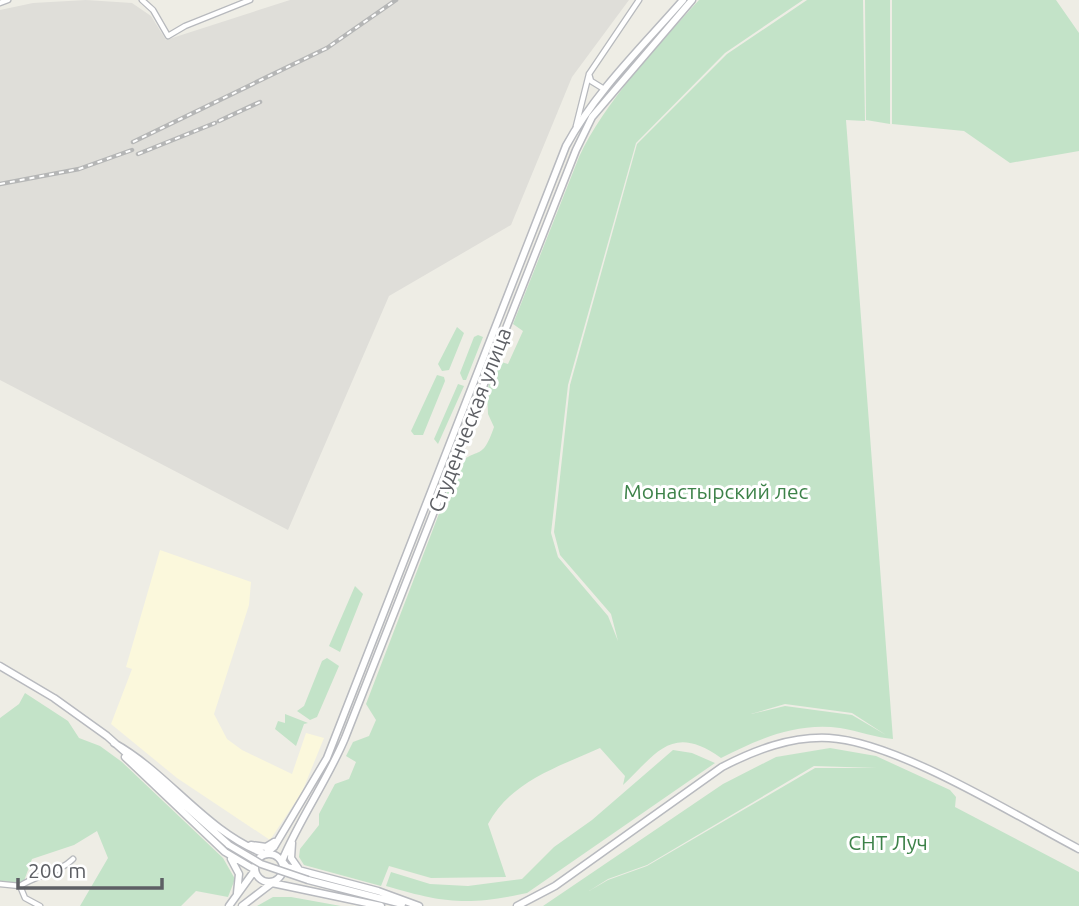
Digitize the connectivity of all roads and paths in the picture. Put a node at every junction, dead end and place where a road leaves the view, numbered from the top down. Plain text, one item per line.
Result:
1 (8, 0) edge
2 (142, 0) edge
3 (250, 0) edge
4 (639, 0) edge
5 (682, 0) edge
6 (692, 0) edge
7 (0, 3) edge
8 (589, 74) junction
9 (604, 89) junction
10 (576, 127) junction
11 (0, 666) edge
12 (114, 743) junction
13 (311, 787) junction
14 (319, 792) junction
15 (223, 830) junction
16 (285, 830) junction
17 (292, 835) junction
18 (1079, 849) edge
19 (225, 852) junction
20 (265, 855) junction
21 (73, 859) dead end
22 (282, 861) junction
23 (256, 870) junction
24 (302, 872) junction
25 (272, 883) junction
26 (0, 884) edge
27 (20, 886) junction
28 (231, 904) edge
29 (40, 906) edge
30 (242, 906) edge
31 (380, 906) edge
32 (411, 906) edge
33 (419, 906) edge
34 (517, 906) edge

1 - 7 street
2 - 3 street
4 - 8 street
5 - 9 main road, Студенческая улица
6 - 14 main road, Студенческая улица
8 - 9 street
8 - 10 street
9 - 10 main road, Студенческая улица
10 - 13 main road, Студенческая улица
11 - 12 main road
12 - 15 main road
12 - 19 main road
12 - 32 main road, bridge
13 - 14 main road
13 - 16 main road, Студенческая улица
14 - 17 main road, Студенческая улица
15 - 16 main road
15 - 20 main road
16 - 20 main road, Студенческая улица
17 - 22 main road, Студенческая улица
17 - 24 main road
18 - 34 main road
19 - 23 main road
19 - 28 main road
20 - 22 main road
20 - 23 main road
21 - 27 street
22 - 24 main road
22 - 25 main road
23 - 25 main road
23 - 28 main road
24 - 33 main road
25 - 30 main road
25 - 31 main road
26 - 27 street
27 - 29 street

